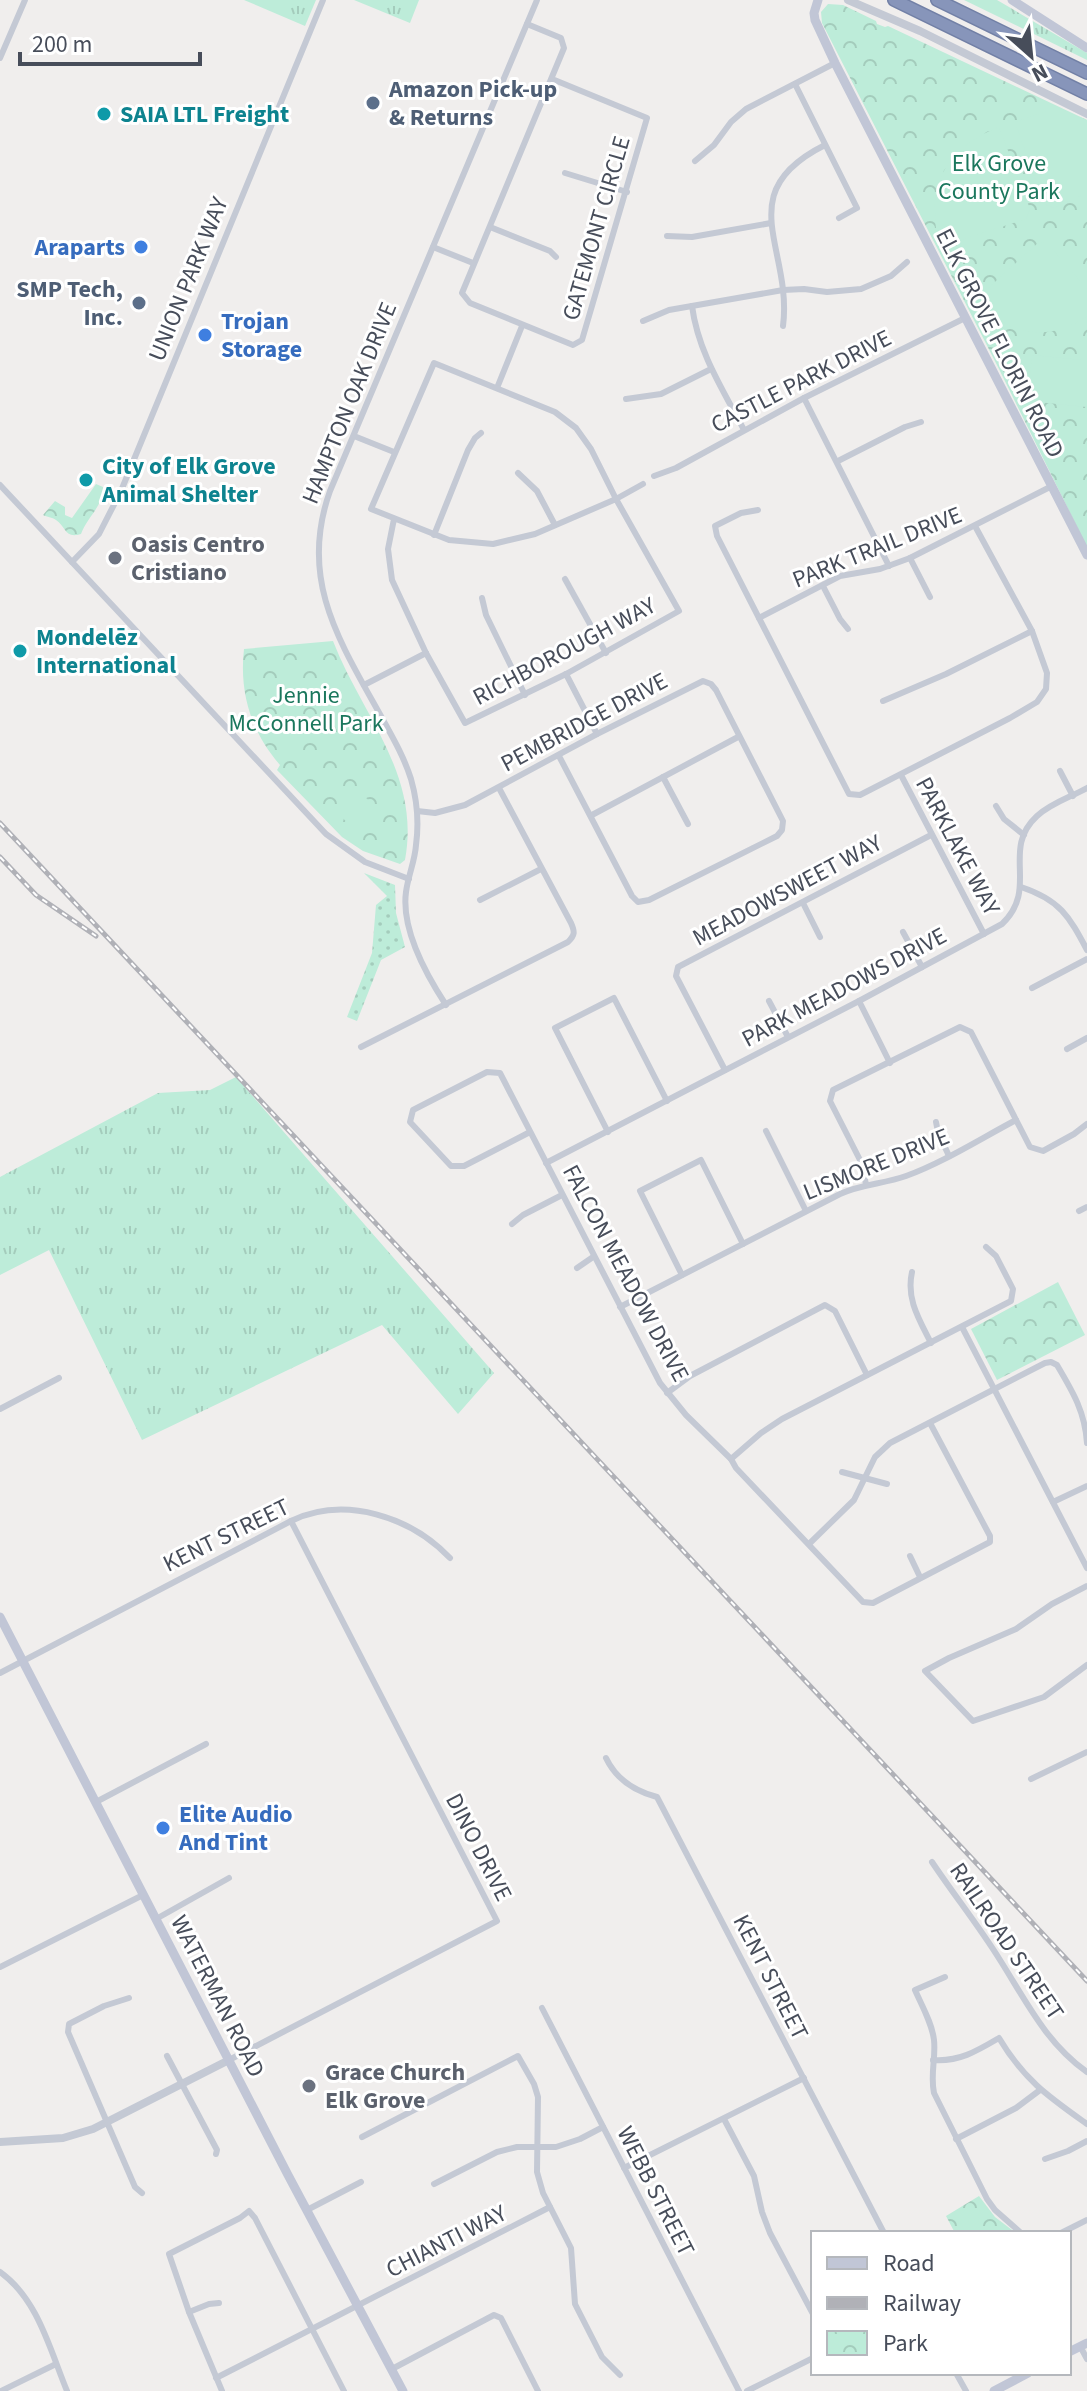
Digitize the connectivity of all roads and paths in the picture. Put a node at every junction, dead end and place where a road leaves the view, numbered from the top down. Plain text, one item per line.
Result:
1 (25, 0) edge
2 (323, 0) edge
3 (537, 0) edge
4 (810, 0) edge
5 (818, 0) edge
6 (848, 0) edge
7 (894, 0) edge
8 (937, 0) edge
9 (1012, 0) edge
10 (527, 24) junction
11 (1087, 48) edge
12 (0, 58) edge
13 (835, 63) junction
14 (1087, 73) edge
15 (552, 79) junction
16 (795, 84) junction
17 (1087, 94) edge
18 (1087, 114) edge
19 (825, 145) junction
20 (695, 161) dead end
21 (565, 173) dead end
22 (627, 192) junction
23 (839, 218) dead end
24 (771, 223) junction
25 (490, 227) junction
26 (667, 236) dead end
27 (433, 247) junction
28 (556, 257) dead end
29 (907, 262) dead end
30 (473, 263) junction
31 (783, 290) junction
32 (692, 306) junction
33 (965, 318) junction
34 (643, 321) dead end
35 (522, 326) junction
36 (783, 326) dead end
37 (711, 369) junction
38 (497, 388) junction
39 (804, 398) junction
40 (626, 399) dead end
41 (921, 422) dead end
42 (744, 430) junction
43 (481, 433) dead end
44 (354, 436) junction
45 (394, 452) junction
46 (838, 461) junction
47 (518, 473) dead end
48 (654, 476) dead end
49 (643, 484) dead end
50 (0, 485) edge
51 (1052, 486) junction
52 (616, 499) junction
53 (758, 510) dead end
54 (394, 519) junction
55 (555, 525) junction
56 (975, 526) junction
57 (434, 535) junction
58 (1087, 555) edge
59 (910, 558) junction
60 (72, 562) junction
61 (889, 566) junction
62 (565, 579) dead end
63 (823, 586) junction
64 (930, 597) dead end
65 (482, 598) dead end
66 (759, 618) junction
67 (848, 629) dead end
68 (1032, 631) junction
69 (426, 653) junction
70 (606, 653) junction
71 (566, 674) junction
72 (364, 685) junction
73 (525, 695) junction
74 (883, 701) dead end
75 (597, 734) junction
76 (738, 737) junction
77 (559, 756) junction
78 (1060, 771) dead end
79 (901, 775) junction
80 (663, 777) junction
81 (499, 788) junction
82 (1087, 788) edge
83 (1073, 796) junction
84 (996, 806) dead end
85 (417, 811) junction
86 (592, 815) junction
87 (688, 824) dead end
88 (931, 835) junction
89 (1024, 835) junction
90 (541, 869) junction
91 (409, 879) junction
92 (1021, 887) junction
93 (480, 900) dead end
94 (803, 903) junction
95 (903, 932) dead end
96 (984, 934) junction
97 (820, 937) dead end
98 (1087, 950) edge
99 (1087, 959) edge
100 (922, 967) junction
101 (1032, 988) dead end
102 (769, 1001) dead end
103 (859, 1001) junction
104 (446, 1005) junction
105 (788, 1037) junction
106 (1087, 1038) edge
107 (361, 1047) dead end
108 (1067, 1049) dead end
109 (890, 1063) junction
110 (725, 1070) junction
111 (667, 1101) junction
112 (1016, 1120) junction
113 (936, 1122) dead end
114 (1087, 1124) edge
115 (766, 1131) dead end
116 (530, 1132) junction
117 (608, 1132) junction
118 (949, 1156) junction
119 (546, 1163) junction
120 (866, 1184) junction
121 (562, 1195) junction
122 (1087, 1207) edge
123 (806, 1211) junction
124 (1079, 1211) dead end
125 (512, 1224) dead end
126 (743, 1244) junction
127 (986, 1247) dead end
128 (593, 1257) junction
129 (577, 1268) dead end
130 (912, 1272) dead end
131 (682, 1275) junction
132 (620, 1307) junction
133 (962, 1327) junction
134 (931, 1343) junction
135 (867, 1375) junction
136 (59, 1378) dead end
137 (994, 1389) junction
138 (667, 1393) junction
139 (0, 1409) edge
140 (930, 1423) junction
141 (1087, 1443) edge
142 (731, 1459) junction
143 (842, 1472) dead end
144 (865, 1478) junction
145 (887, 1484) dead end
146 (1087, 1486) edge
147 (1053, 1502) junction
148 (291, 1521) junction
149 (810, 1543) junction
150 (910, 1556) dead end
151 (450, 1558) dead end
152 (1087, 1568) edge
153 (920, 1577) junction
154 (1087, 1586) edge
155 (0, 1617) edge
156 (23, 1661) junction
157 (1087, 1665) edge
158 (0, 1673) edge
159 (206, 1744) dead end
160 (1087, 1752) edge
161 (606, 1758) dead end
162 (1031, 1779) dead end
163 (96, 1802) junction
164 (932, 1862) dead end
165 (229, 1878) dead end
166 (143, 1895) junction
167 (156, 1919) junction
168 (0, 1967) edge
169 (945, 1977) dead end
170 (129, 1998) dead end
171 (542, 2008) dead end
172 (167, 2056) dead end
173 (229, 2060) junction
174 (933, 2060) junction
175 (1087, 2072) edge
176 (804, 2078) junction
177 (183, 2084) junction
178 (1040, 2090) junction
179 (724, 2119) junction
180 (107, 2123) junction
181 (1087, 2124) edge
182 (603, 2127) junction
183 (362, 2137) dead end
184 (956, 2139) junction
185 (1087, 2141) edge
186 (0, 2142) edge
187 (537, 2148) junction
188 (216, 2154) dead end
189 (1045, 2159) dead end
190 (624, 2168) junction
191 (361, 2182) dead end
192 (434, 2184) dead end
193 (142, 2193) dead end
194 (550, 2207) junction
195 (307, 2210) junction
196 (1087, 2220) edge
197 (883, 2231) edge
198 (1019, 2231) edge
199 (1065, 2231) edge
200 (0, 2272) edge
201 (219, 2303) dead end
202 (358, 2306) junction
203 (811, 2310) edge
204 (189, 2312) junction
205 (313, 2329) junction
206 (1084, 2344) edge
207 (811, 2359) edge
208 (1087, 2359) edge
209 (56, 2364) junction
210 (392, 2369) junction
211 (620, 2375) dead end
212 (1024, 2375) edge
213 (216, 2378) junction
214 (1, 2391) edge
215 (67, 2391) edge
216 (222, 2391) edge
217 (344, 2391) edge
218 (403, 2391) edge
219 (538, 2391) edge
220 (739, 2391) edge
221 (747, 2391) edge
222 (994, 2391) edge

1 - 12 street
2 - 60 street, UNION PARK WAY
3 - 10 street, HAMPTON OAK DRIVE
4 - 13 main road, ELK GROVE FLORIN ROAD
5 - 13 main road, ELK GROVE FLORIN ROAD
6 - 18 street
7 - 17 highway
8 - 14 highway
9 - 11 main road
10 - 15 street
10 - 27 street, HAMPTON OAK DRIVE
13 - 16 street
13 - 33 main road, ELK GROVE FLORIN ROAD
15 - 22 street, GATEMONT CIRCLE
15 - 25 street
16 - 19 street
16 - 20 street
19 - 23 street
19 - 24 street
21 - 22 street
22 - 35 street, GATEMONT CIRCLE
24 - 26 street
24 - 31 street
25 - 28 street
25 - 30 street
27 - 30 street
27 - 44 street, HAMPTON OAK DRIVE
29 - 31 street
30 - 35 street, GATEMONT CIRCLE
31 - 32 street
31 - 36 street
32 - 34 street
32 - 37 street
33 - 39 street, CASTLE PARK DRIVE
33 - 51 main road, ELK GROVE FLORIN ROAD
35 - 38 street
37 - 40 street
37 - 42 street
38 - 45 street
38 - 52 street
39 - 42 street, CASTLE PARK DRIVE
39 - 46 street
41 - 46 street
42 - 48 street, CASTLE PARK DRIVE
43 - 57 street
44 - 45 street
44 - 72 street, HAMPTON OAK DRIVE
45 - 54 street
46 - 61 street
47 - 55 street
49 - 52 street
50 - 60 street
51 - 56 street, PARK TRAIL DRIVE
51 - 58 main road, ELK GROVE FLORIN ROAD
52 - 55 street
52 - 70 street, RICHBOROUGH WAY
53 - 66 street
54 - 57 street
54 - 69 street, RICHBOROUGH WAY
55 - 57 street
56 - 59 street, PARK TRAIL DRIVE
56 - 68 street
59 - 61 street, PARK TRAIL DRIVE
59 - 64 street
60 - 91 street
61 - 63 street, PARK TRAIL DRIVE
62 - 70 street
63 - 66 street, PARK TRAIL DRIVE
63 - 67 street
65 - 73 street
66 - 79 street
68 - 74 street
68 - 79 street
69 - 72 street
69 - 73 street, RICHBOROUGH WAY
70 - 71 street, RICHBOROUGH WAY
71 - 73 street, RICHBOROUGH WAY
71 - 75 street
72 - 85 street, HAMPTON OAK DRIVE
75 - 76 street, PEMBRIDGE DRIVE
75 - 77 street, PEMBRIDGE DRIVE
76 - 80 street
76 - 86 street
77 - 81 street, PEMBRIDGE DRIVE
77 - 86 street
78 - 83 street
79 - 88 street, PARKLAKE WAY
80 - 86 street
80 - 87 street
81 - 85 street, PEMBRIDGE DRIVE
81 - 90 street
82 - 83 street
83 - 89 street
84 - 89 street
85 - 91 street, HAMPTON OAK DRIVE
88 - 94 street, MEADOWSWEET WAY
88 - 96 street, PARKLAKE WAY
89 - 92 street, PARK MEADOWS DRIVE
90 - 93 street
90 - 104 street
91 - 104 street, HAMPTON OAK DRIVE
92 - 96 street, PARK MEADOWS DRIVE
92 - 98 street
94 - 97 street
94 - 110 street, MEADOWSWEET WAY
95 - 100 street
96 - 100 street, PARK MEADOWS DRIVE
99 - 101 street
100 - 103 street, PARK MEADOWS DRIVE
102 - 105 street
103 - 105 street, PARK MEADOWS DRIVE
103 - 109 street
104 - 107 street
105 - 110 street, PARK MEADOWS DRIVE
106 - 108 street
109 - 112 street
109 - 120 street
110 - 111 street, PARK MEADOWS DRIVE
111 - 117 street, PARK MEADOWS DRIVE
111 - 117 street
112 - 114 street
112 - 118 street, LISMORE DRIVE
113 - 118 street
115 - 123 street
116 - 116 street, FALCON MEADOW DRIVE
116 - 119 street, FALCON MEADOW DRIVE
117 - 119 street, PARK MEADOWS DRIVE
118 - 120 street, LISMORE DRIVE
119 - 121 street, FALCON MEADOW DRIVE
120 - 123 street, LISMORE DRIVE
121 - 125 street
121 - 128 street, FALCON MEADOW DRIVE
122 - 124 street
123 - 126 street, LISMORE DRIVE
126 - 131 street, LISMORE DRIVE
126 - 131 street
127 - 133 street
128 - 129 street
128 - 132 street, FALCON MEADOW DRIVE
130 - 134 street
131 - 132 street, LISMORE DRIVE
132 - 138 street, FALCON MEADOW DRIVE
133 - 134 street
133 - 137 street
134 - 135 street
135 - 138 street
135 - 142 street
136 - 139 street
137 - 140 street
137 - 141 street
137 - 147 street
138 - 142 street, FALCON MEADOW DRIVE
140 - 144 street
140 - 153 street, FALCON MEADOW DRIVE
142 - 149 street, FALCON MEADOW DRIVE
143 - 144 street
144 - 145 street
144 - 149 street
146 - 147 street
147 - 152 street
148 - 151 street, KENT STREET
148 - 156 street, KENT STREET
148 - 173 street, DINO DRIVE
149 - 153 street, FALCON MEADOW DRIVE
150 - 153 street
154 - 157 street
155 - 156 main road, WATERMAN ROAD
156 - 158 street, KENT STREET
156 - 163 main road, WATERMAN ROAD
159 - 163 street
160 - 162 street
161 - 176 street, KENT STREET
163 - 166 main road, WATERMAN ROAD
164 - 175 street, RAILROAD STREET
165 - 167 street
166 - 167 main road, WATERMAN ROAD
166 - 168 street
167 - 173 main road, WATERMAN ROAD
169 - 174 street
170 - 180 street
171 - 182 street, WEBB STREET
172 - 177 street
173 - 177 street
173 - 195 main road, WATERMAN ROAD
174 - 178 street
174 - 184 street
176 - 179 street
176 - 197 street, KENT STREET
177 - 180 street
177 - 188 street
178 - 181 street
178 - 184 street
179 - 190 street
179 - 203 street
180 - 186 street
180 - 193 street
182 - 187 street
182 - 190 street, WEBB STREET
183 - 187 street
184 - 198 street
185 - 189 street
187 - 192 street
187 - 194 street
190 - 220 street, WEBB STREET
191 - 195 street
194 - 202 street, CHIANTI WAY
194 - 211 street
195 - 202 main road, WATERMAN ROAD
196 - 199 street
200 - 209 street
201 - 204 street
202 - 205 street, CHIANTI WAY
202 - 210 main road, WATERMAN ROAD
204 - 205 street
204 - 213 street
205 - 213 street, CHIANTI WAY
205 - 217 street
206 - 208 street
207 - 221 street
209 - 214 street
209 - 215 street
210 - 218 main road, WATERMAN ROAD
210 - 219 street
212 - 222 main road
213 - 216 street

